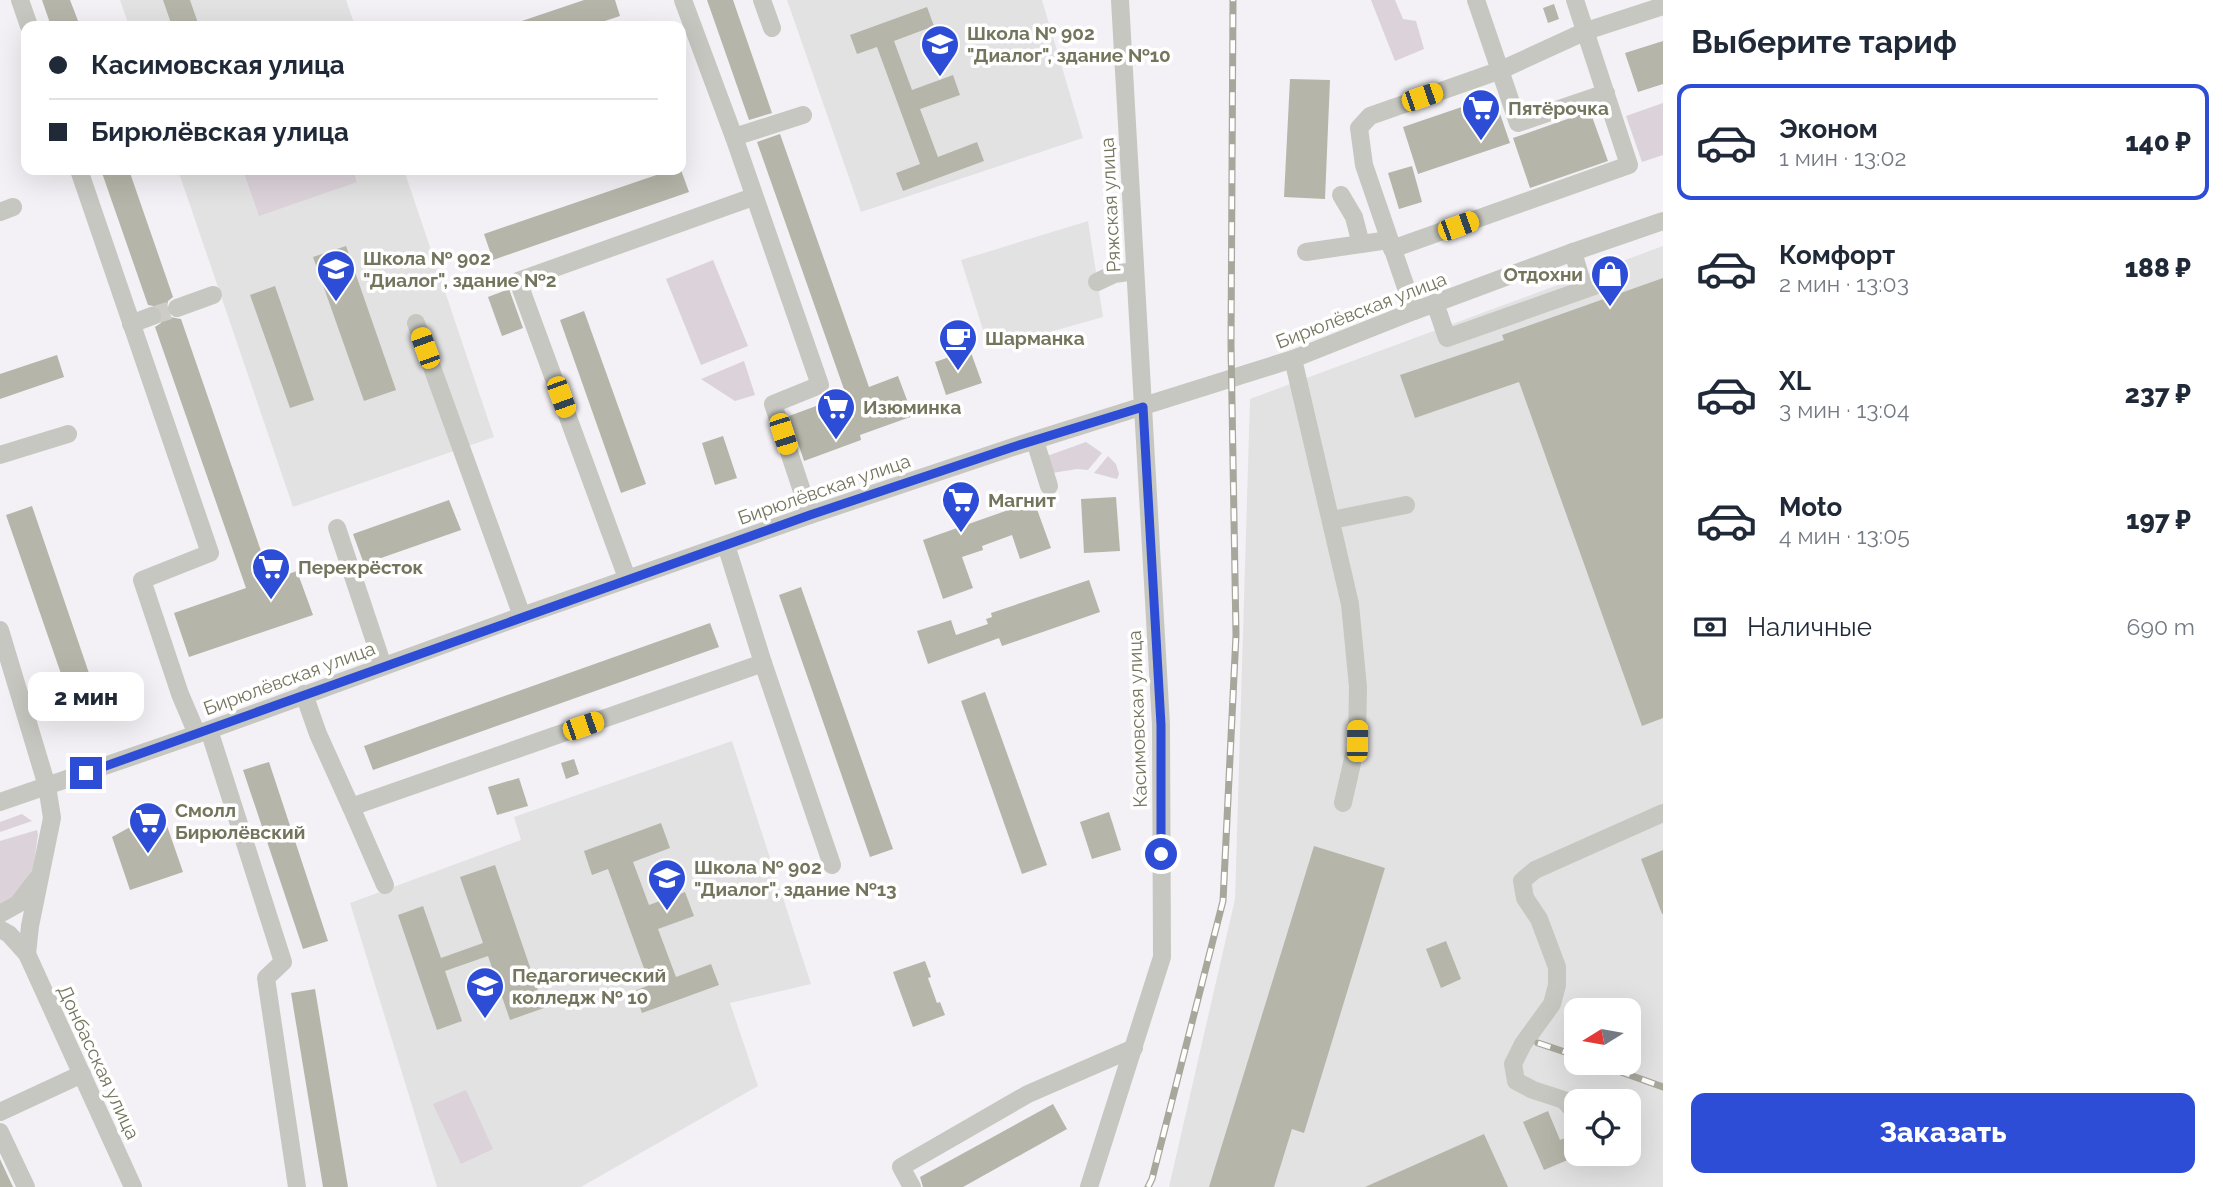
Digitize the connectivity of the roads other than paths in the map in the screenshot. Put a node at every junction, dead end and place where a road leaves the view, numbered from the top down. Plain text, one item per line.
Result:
1 (20, 0) edge
2 (683, 0) edge
3 (762, 0) edge
4 (1120, 0) edge
5 (1476, 0) edge
6 (1575, 0) edge
7 (1663, 6) edge
8 (27, 21) edge
9 (686, 21) edge
10 (686, 25) edge
11 (772, 28) dead end
12 (1586, 31) junction
13 (1501, 70) junction
14 (1606, 93) junction
15 (803, 114) dead end
16 (734, 137) junction
17 (81, 175) edge
18 (1341, 195) dead end
19 (754, 197) junction
20 (1663, 221) edge
21 (1361, 244) junction
22 (1391, 244) junction
23 (1306, 252) dead end
24 (1573, 252) junction
25 (1135, 271) junction
26 (1097, 282) dead end
27 (213, 295) dead end
28 (1435, 303) junction
29 (177, 308) tunnel mouth
30 (1414, 311) junction
31 (152, 316) tunnel mouth
32 (416, 323) dead end
33 (131, 324) junction
34 (1293, 359) junction
35 (1143, 407) junction
36 (68, 434) dead end
37 (1035, 441) junction
38 (0, 455) edge
39 (1049, 485) dead end
40 (1406, 505) dead end
41 (810, 515) junction
42 (1332, 520) junction
43 (337, 528) dead end
44 (726, 545) junction
45 (627, 579) junction
46 (522, 616) junction
47 (0, 630) edge
48 (763, 663) junction
49 (383, 666) junction
50 (304, 694) junction
51 (203, 732) junction
52 (47, 786) junction
53 (0, 802) edge
54 (1343, 803) dead end
55 (351, 807) junction
56 (1663, 813) edge
57 (832, 865) dead end
58 (42, 871) junction
59 (385, 885) dead end
60 (0, 914) edge
61 (0, 929) edge
62 (27, 954) junction
63 (1134, 1048) junction
64 (82, 1074) junction
65 (1564, 1100) edge
66 (0, 1112) edge
67 (0, 1132) edge
68 (26, 1187) edge
69 (133, 1187) edge
70 (297, 1187) edge
71 (912, 1187) edge
72 (1089, 1187) edge

1 - 8 street
2 - 9 street
3 - 11 street
4 - 25 street, Ряжская улица
5 - 13 street
6 - 12 street
7 - 12 street
10 - 16 street
12 - 13 street
12 - 14 street
13 - 14 street
13 - 22 street
14 - 22 street
15 - 16 street
16 - 19 street
17 - 33 street
18 - 21 street
19 - 41 street
19 - 45 street
20 - 24 street, Бирюлёвская улица
21 - 22 street
21 - 23 street
22 - 30 street
24 - 28 street, Бирюлёвская улица
24 - 28 street
25 - 26 street
25 - 35 street, Ряжская улица
27 - 29 street
28 - 30 street, Бирюлёвская улица
30 - 34 street, Бирюлёвская улица
31 - 33 street
32 - 46 street
33 - 51 street
34 - 35 street, Бирюлёвская улица
34 - 42 street
35 - 37 street, Бирюлёвская улица
35 - 63 street, Касимовская улица
36 - 38 street
37 - 39 street
37 - 41 street, Бирюлёвская улица
40 - 42 street
41 - 44 street, Бирюлёвская улица
42 - 54 street
43 - 49 street
44 - 45 street, Бирюлёвская улица
44 - 48 street
45 - 46 street, Бирюлёвская улица
46 - 49 street, Бирюлёвская улица
47 - 52 street
48 - 55 street
48 - 57 street
49 - 50 street, Бирюлёвская улица
50 - 51 street, Бирюлёвская улица
50 - 55 street
51 - 52 street, Бирюлёвская улица
51 - 70 street
52 - 53 street, Бирюлёвская улица
52 - 58 street
55 - 59 street
56 - 65 street
58 - 60 street
58 - 62 street
61 - 62 street
62 - 64 street, Донбасская улица
63 - 71 street
63 - 72 street, Касимовская улица
64 - 66 street
64 - 69 street, Донбасская улица
67 - 68 street

